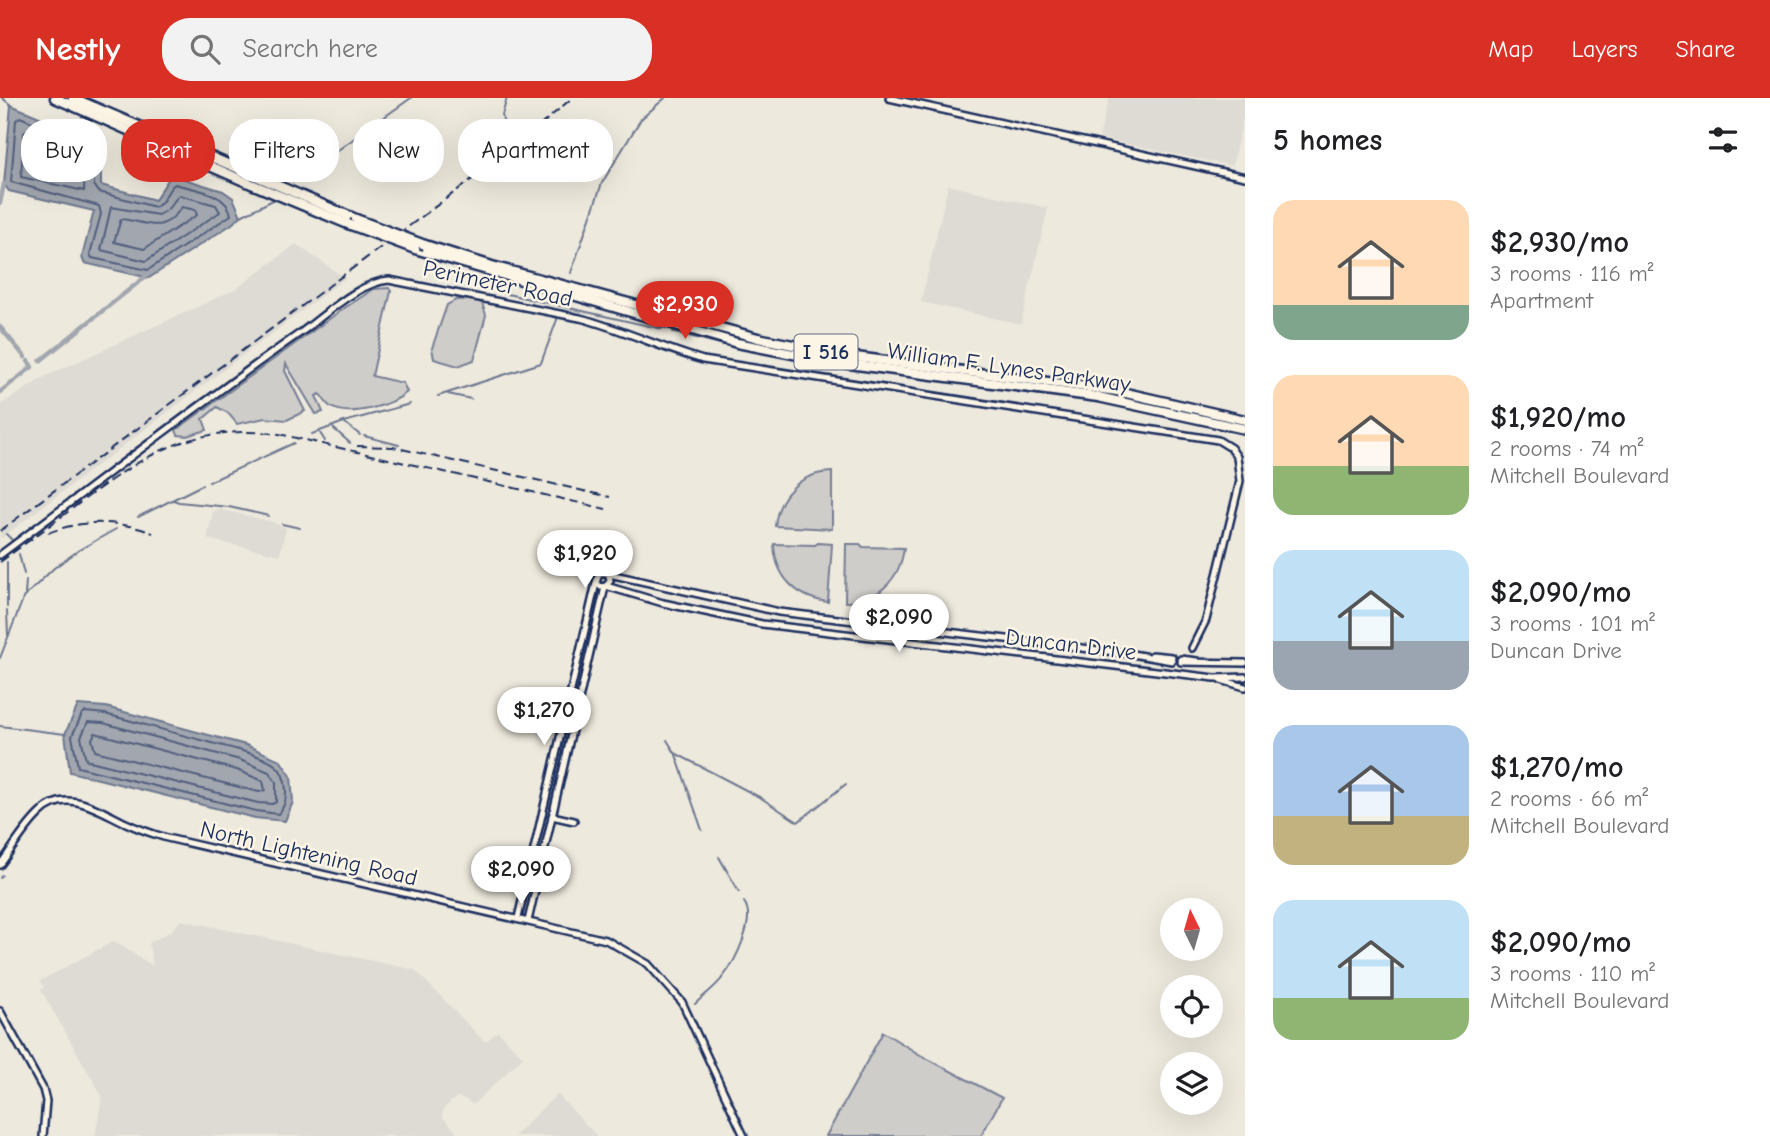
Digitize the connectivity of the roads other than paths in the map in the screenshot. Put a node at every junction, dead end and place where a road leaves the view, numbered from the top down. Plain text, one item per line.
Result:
1 (55, 98) edge
2 (73, 98) edge
3 (889, 98) edge
4 (1245, 177) edge
5 (352, 221) junction
6 (1245, 420) edge
7 (1245, 429) edge
8 (0, 555) edge
9 (609, 575) junction
10 (596, 583) junction
11 (606, 587) junction
12 (617, 591) junction
13 (603, 596) junction
14 (734, 603) junction
15 (747, 606) junction
16 (730, 617) junction
17 (744, 620) junction
18 (1192, 648) dead end
19 (1172, 659) dead end
20 (1181, 660) dead end
21 (1204, 663) junction
22 (1245, 663) edge
23 (1203, 676) junction
24 (1245, 677) edge
25 (1215, 678) junction
26 (1245, 687) edge
27 (552, 816) junction
28 (574, 821) dead end
29 (0, 865) edge
30 (527, 880) junction
31 (537, 882) junction
32 (518, 918) junction
33 (528, 921) junction
34 (0, 1011) edge
35 (43, 1136) edge
36 (744, 1136) edge

1 - 5 highway, William F. Lynes Parkway / I 516
2 - 5 highway, William F. Lynes Parkway / I 516
3 - 4 street
5 - 6 highway, William F. Lynes Parkway / I 516, bridge
5 - 7 highway, William F. Lynes Parkway / I 516, bridge
8 - 18 street, Perimeter Road
9 - 10 street
9 - 11 street
9 - 14 street, Duncan Drive
10 - 11 street, Duncan Drive
10 - 30 street
11 - 12 street, Duncan Drive
11 - 13 street
12 - 13 street
12 - 16 street, Duncan Drive
13 - 27 street
14 - 15 street, Duncan Drive
14 - 16 street
15 - 17 street
15 - 19 street, Duncan Drive
16 - 17 street, Duncan Drive
17 - 23 street, Duncan Drive
20 - 21 street
21 - 22 street
21 - 23 street
23 - 25 street, Duncan Drive
24 - 25 street
25 - 26 street
27 - 28 street
27 - 31 street
29 - 32 street, North Lightening Road
30 - 31 street
30 - 32 street
31 - 33 street
32 - 33 street, North Lightening Road
33 - 36 street, North Lightening Road
34 - 35 street

